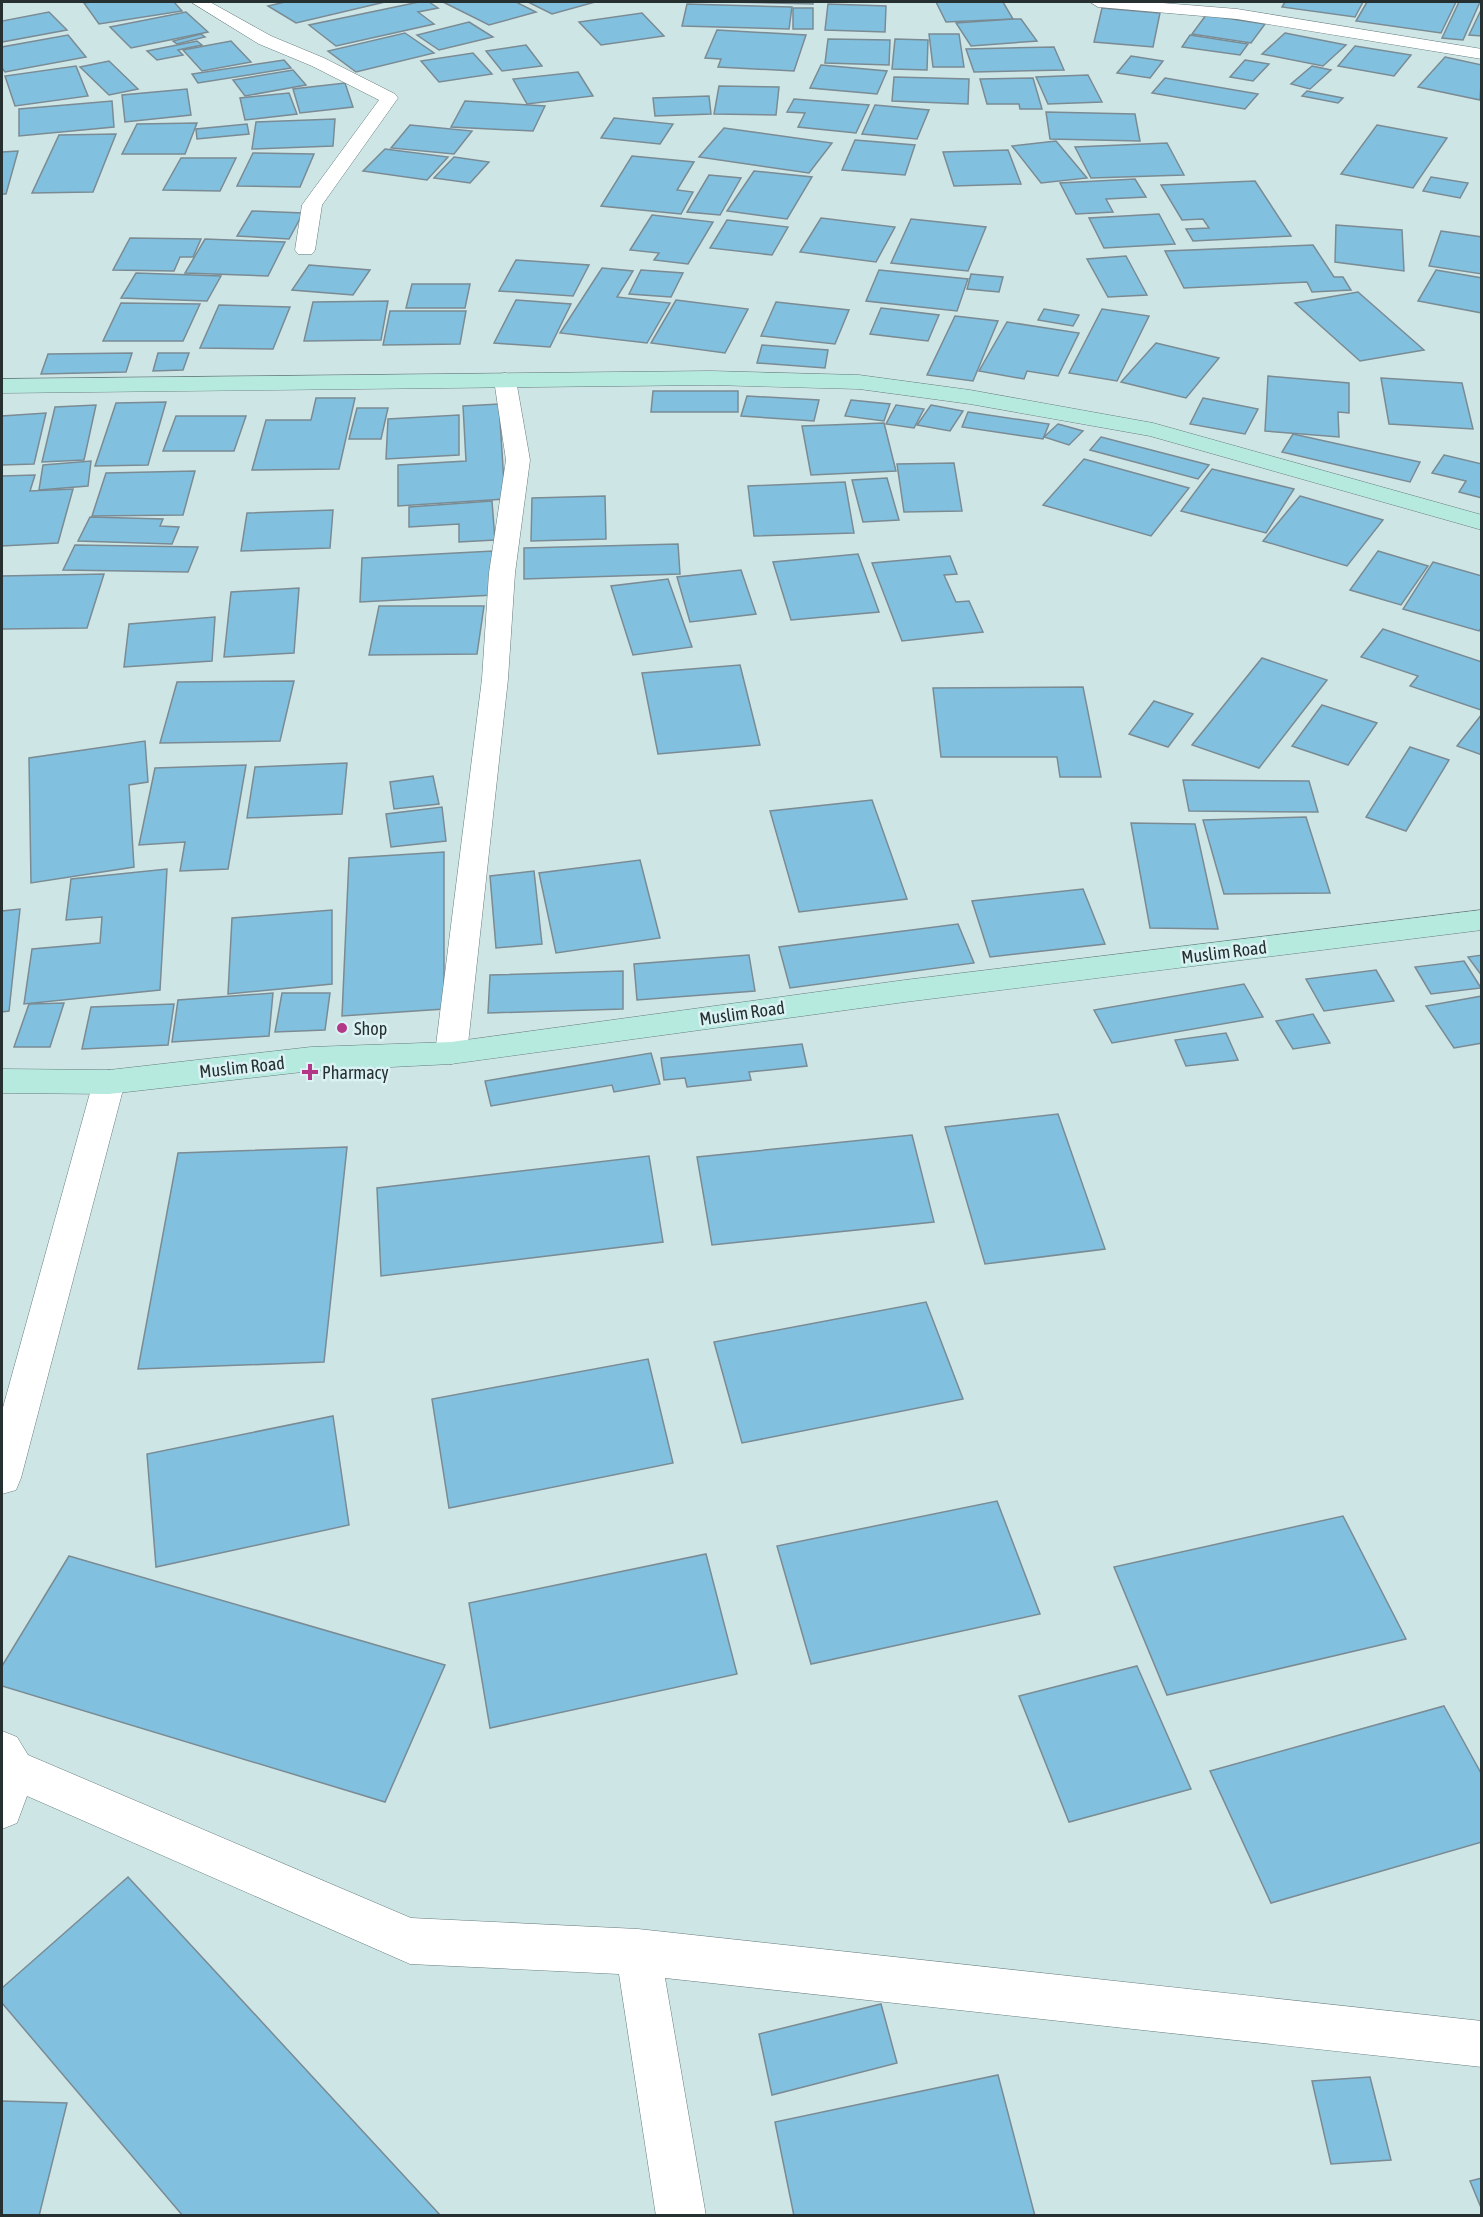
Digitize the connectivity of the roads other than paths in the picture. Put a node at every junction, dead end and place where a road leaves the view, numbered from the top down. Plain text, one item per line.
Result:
1 (198, 2) edge
2 (1098, 2) edge
3 (1233, 2) edge
4 (1212, 12) junction
5 (1482, 54) edge
6 (305, 250) dead end
7 (505, 380) junction
8 (2, 386) edge
9 (1482, 523) edge
10 (1482, 920) edge
11 (451, 1053) junction
12 (2, 1081) edge
13 (110, 1082) junction
14 (2, 1478) edge
15 (5, 1776) edge
16 (638, 1953) junction
17 (1482, 2044) edge
18 (681, 2216) edge

1 - 6 street
2 - 4 street
3 - 4 street
4 - 5 street
7 - 8 street
7 - 9 street
7 - 11 street
10 - 11 street, Muslim Road
11 - 13 street, Muslim Road
12 - 13 street, Muslim Road
13 - 14 street
15 - 16 street
16 - 17 street
16 - 18 street

